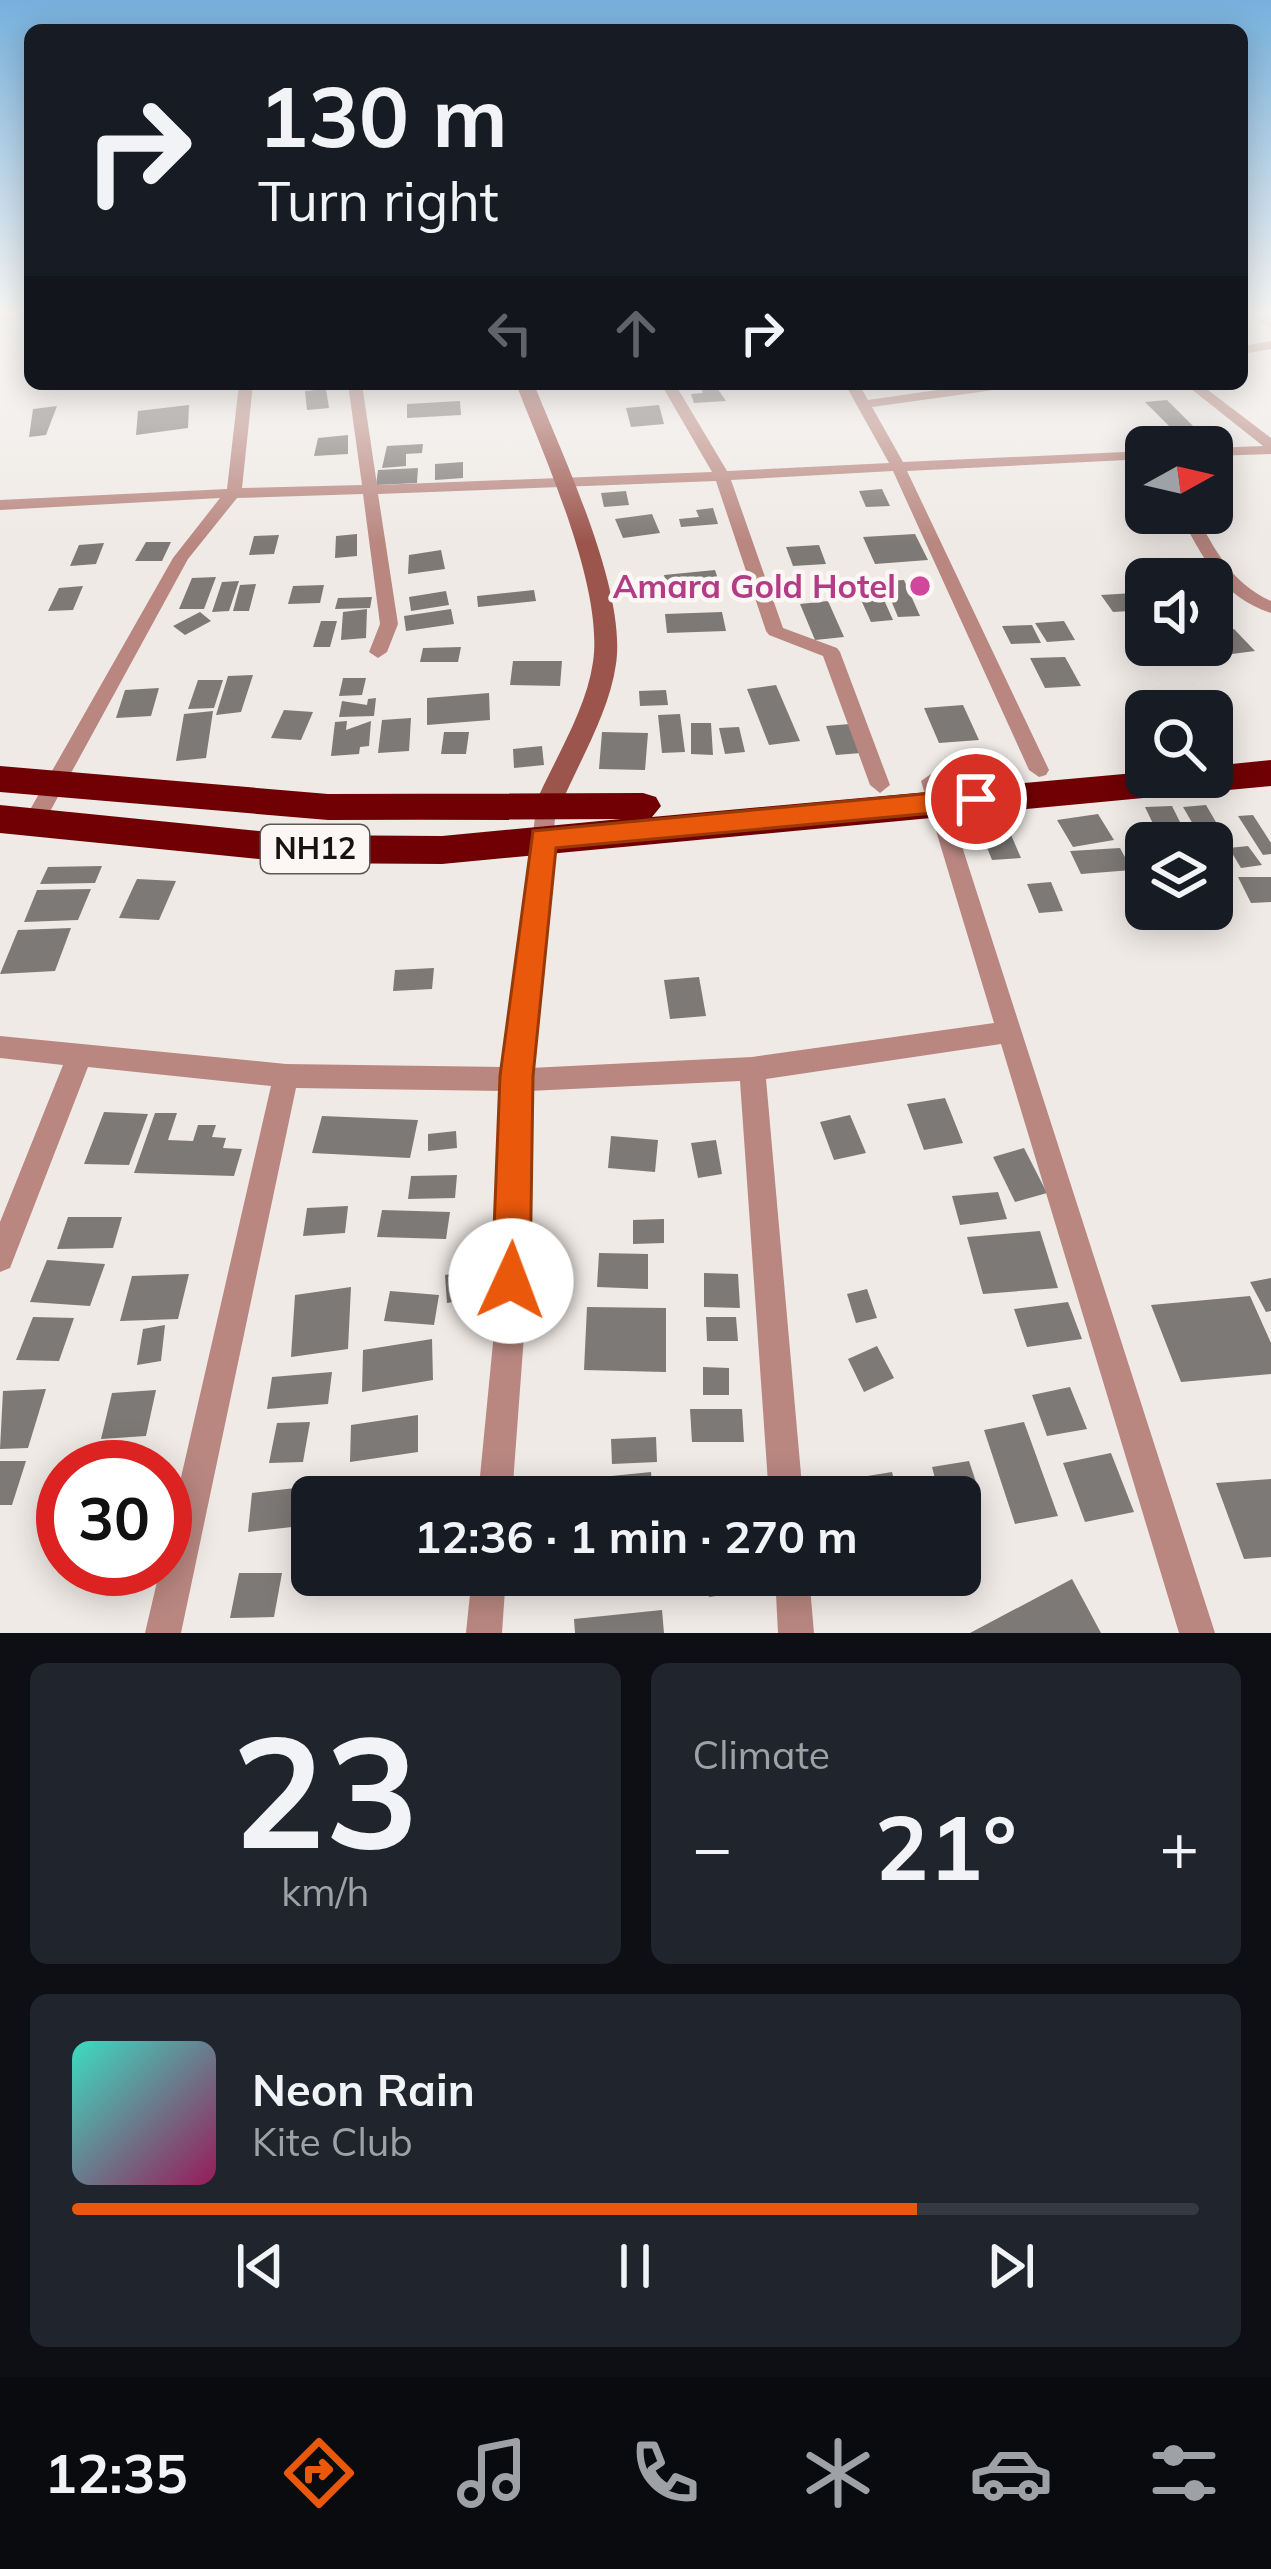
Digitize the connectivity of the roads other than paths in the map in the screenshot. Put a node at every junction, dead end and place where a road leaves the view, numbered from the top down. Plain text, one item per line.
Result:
1 (245, 390) edge
2 (356, 390) edge
3 (527, 390) edge
4 (672, 390) edge
5 (856, 390) edge
6 (964, 390) edge
7 (1200, 390) edge
8 (865, 404) junction
9 (1271, 447) edge
10 (1233, 450) edge
11 (1125, 456) edge
12 (897, 464) junction
13 (722, 476) junction
14 (564, 483) junction
15 (369, 489) junction
16 (234, 491) junction
17 (0, 505) edge
18 (1199, 534) edge
19 (1271, 608) edge
20 (378, 652) dead end
21 (1271, 751) edge
22 (1233, 754) edge
23 (1125, 764) edge
24 (1039, 770) junction
25 (1271, 773) edge
26 (0, 779) edge
27 (57, 784) junction
28 (880, 785) junction
29 (934, 792) junction
30 (17, 820) edge
31 (545, 824) junction
32 (1010, 1033) junction
33 (0, 1047) edge
34 (80, 1055) junction
35 (752, 1069) junction
36 (286, 1076) junction
37 (517, 1076) junction
38 (0, 1258) edge
39 (497, 1476) edge
40 (783, 1476) edge
41 (487, 1596) edge
42 (793, 1596) edge
43 (164, 1633) edge
44 (484, 1633) edge
45 (796, 1633) edge
46 (1197, 1633) edge

1 - 16 street
2 - 15 street
3 - 14 main road
4 - 13 street
5 - 8 street
6 - 8 street
7 - 9 street
8 - 12 street
9 - 10 street
11 - 12 street
12 - 13 street
12 - 24 street
13 - 14 street
13 - 28 street
14 - 15 street
14 - 31 main road
15 - 16 street
15 - 20 street
16 - 17 street
16 - 27 street
18 - 19 street
21 - 22 highway
23 - 24 highway, NH12
24 - 29 highway, NH12
25 - 29 highway, NH12
26 - 27 highway, NH12
27 - 30 street
27 - 31 highway, NH12
28 - 29 highway, NH12
28 - 31 highway, NH12
29 - 31 highway, NH12
29 - 32 street
30 - 31 highway, NH12
31 - 37 street
32 - 35 street
32 - 46 street
33 - 34 street
34 - 36 street
34 - 38 street
35 - 37 street
35 - 40 street
36 - 37 street
36 - 43 street
37 - 39 street
41 - 44 street
42 - 45 street

